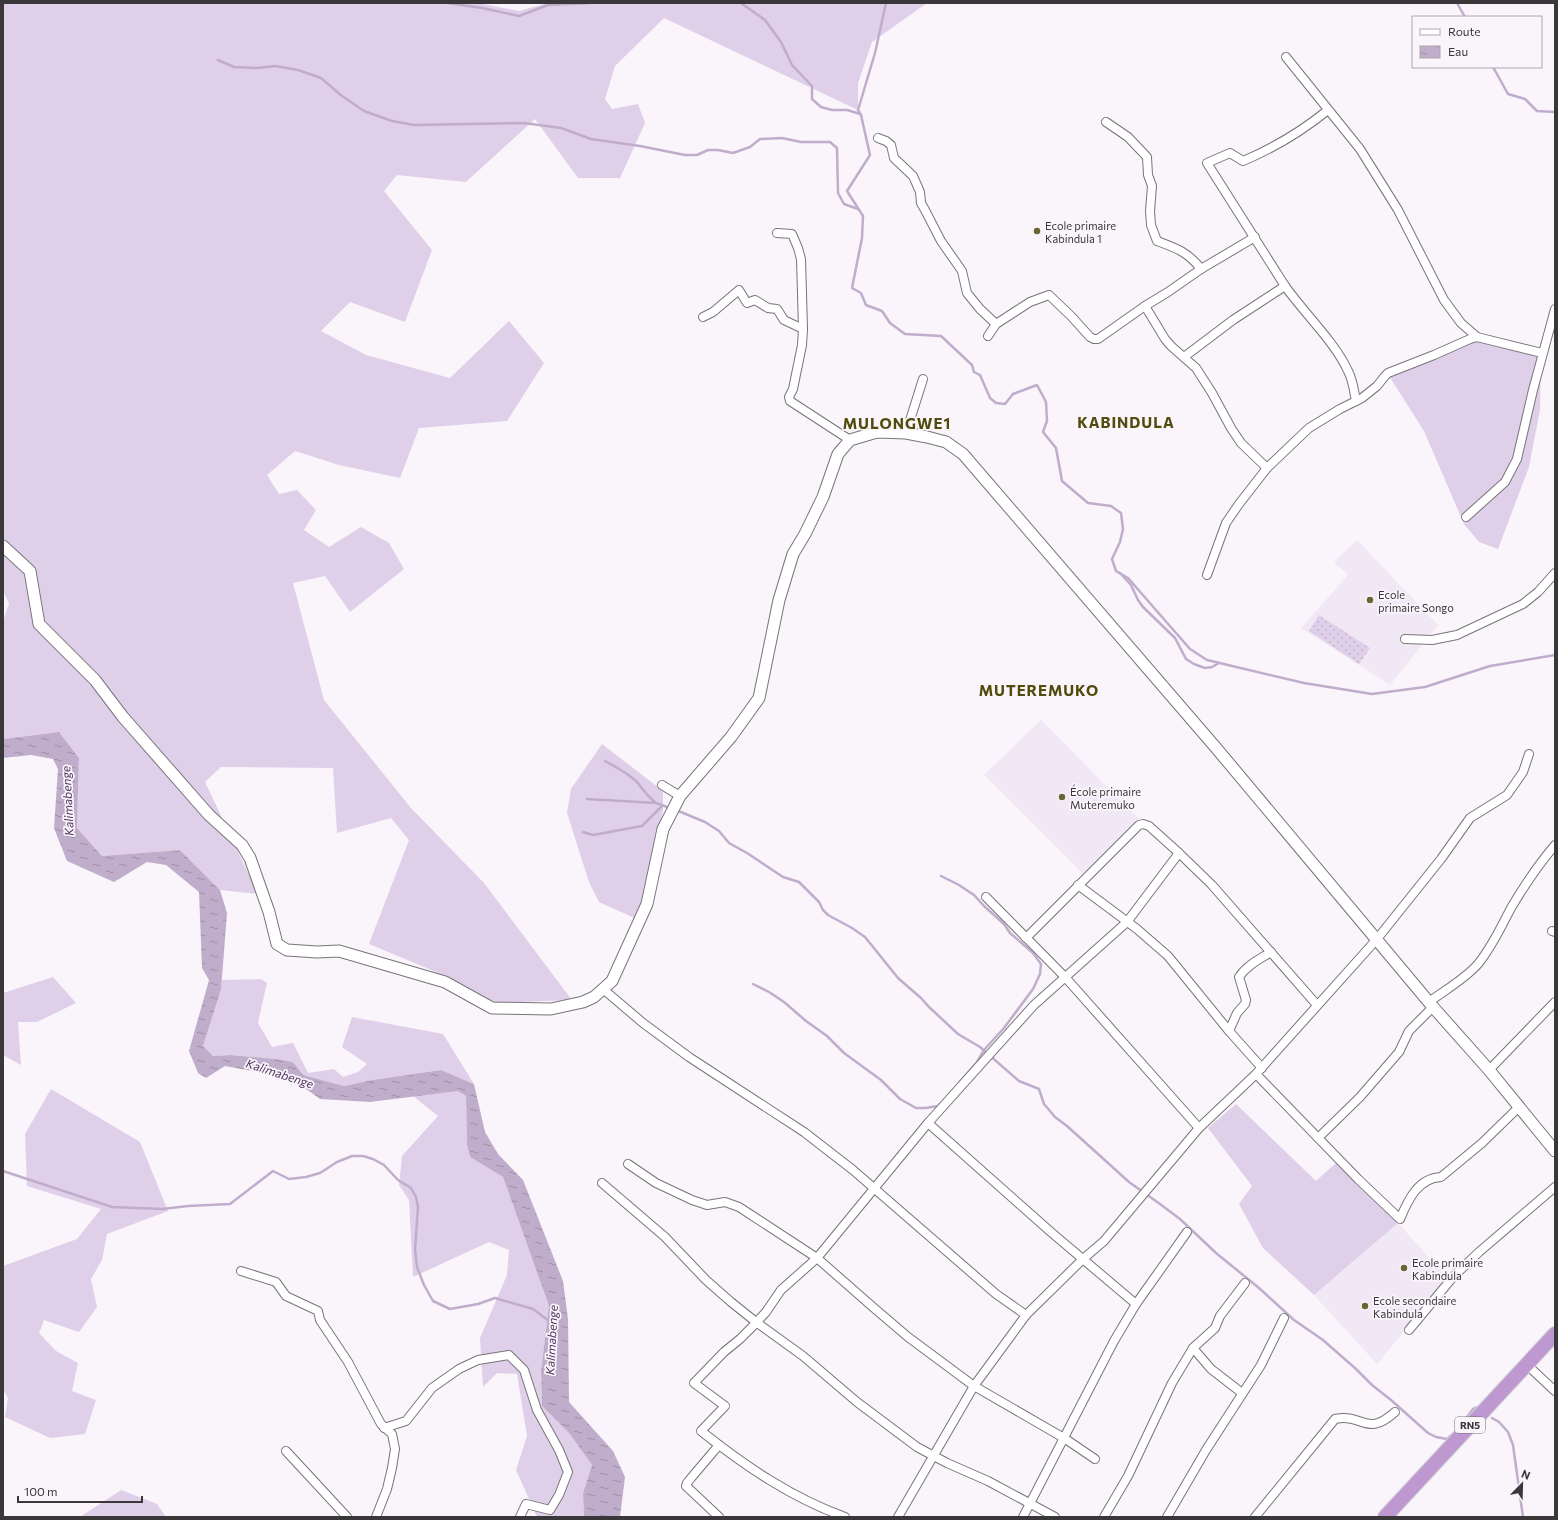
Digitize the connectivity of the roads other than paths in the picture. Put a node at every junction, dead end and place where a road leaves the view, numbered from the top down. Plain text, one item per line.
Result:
1 (1286, 57) dead end
2 (1328, 110) junction
3 (1106, 122) dead end
4 (878, 138) dead end
5 (777, 233) dead end
6 (1255, 237) junction
7 (1201, 269) junction
8 (1285, 286) junction
9 (1145, 306) junction
10 (1555, 309) edge
11 (703, 317) dead end
12 (996, 324) junction
13 (803, 329) junction
14 (988, 336) dead end
15 (1477, 337) junction
16 (1542, 353) junction
17 (1184, 358) junction
18 (923, 379) dead end
19 (1356, 401) junction
20 (906, 433) junction
21 (850, 440) junction
22 (1267, 468) junction
23 (1466, 517) dead end
24 (3, 546) edge
25 (1555, 573) edge
26 (1207, 575) dead end
27 (1405, 639) dead end
28 (1529, 754) dead end
29 (662, 785) dead end
30 (680, 796) junction
31 (1555, 845) edge
32 (1179, 853) junction
33 (1078, 885) junction
34 (986, 897) dead end
35 (1127, 922) junction
36 (1026, 938) junction
37 (1377, 939) junction
38 (1271, 952) junction
39 (1065, 976) junction
40 (604, 989) junction
41 (1555, 1002) edge
42 (1431, 1004) junction
43 (1317, 1005) junction
44 (1229, 1031) junction
45 (1262, 1068) junction
46 (1489, 1070) junction
47 (1256, 1074) junction
48 (1519, 1107) junction
49 (928, 1123) junction
50 (1199, 1128) junction
51 (1318, 1138) junction
52 (1555, 1151) edge
53 (628, 1164) dead end
54 (602, 1183) dead end
55 (1555, 1187) edge
56 (874, 1188) junction
57 (1187, 1232) dead end
58 (818, 1258) junction
59 (1083, 1259) junction
60 (241, 1271) dead end
61 (1245, 1283) dead end
62 (1136, 1304) junction
63 (1026, 1315) junction
64 (1284, 1318) dead end
65 (756, 1322) junction
66 (1409, 1330) dead end
67 (1555, 1334) edge
68 (1193, 1348) junction
69 (1526, 1364) junction
70 (974, 1386) junction
71 (1555, 1391) edge
72 (1242, 1393) junction
73 (1394, 1412) dead end
74 (384, 1428) junction
75 (1064, 1438) junction
76 (719, 1445) junction
77 (286, 1451) dead end
78 (932, 1456) junction
79 (1095, 1459) dead end
80 (1032, 1503) junction
81 (347, 1517) edge
82 (376, 1517) edge
83 (520, 1517) edge
84 (720, 1517) edge
85 (845, 1517) edge
86 (898, 1517) edge
87 (1023, 1517) edge
88 (1055, 1517) edge
89 (1104, 1517) edge
90 (1167, 1517) edge
91 (1255, 1517) edge
92 (1385, 1517) edge

1 - 2 street
2 - 6 street
2 - 15 street
3 - 7 street
4 - 12 street
5 - 13 street
6 - 7 street
6 - 8 street
7 - 9 street
8 - 17 street
8 - 19 street
9 - 12 street
9 - 17 street
10 - 16 street
11 - 13 street
12 - 14 street
13 - 21 street
15 - 16 street
15 - 19 street
16 - 23 street
17 - 22 street
18 - 20 street
19 - 22 street
20 - 21 street
20 - 37 street
21 - 30 street
22 - 26 street
24 - 40 street
25 - 27 street
28 - 37 street
29 - 30 street
30 - 40 street
31 - 42 street
32 - 33 street
32 - 35 street
32 - 38 street
33 - 35 street
33 - 36 street
34 - 36 street
35 - 39 street
35 - 44 street
36 - 39 street
37 - 42 street
37 - 43 street
38 - 43 street
38 - 44 street
39 - 49 street
39 - 50 street
40 - 56 street
41 - 46 street
42 - 46 street
42 - 51 street
43 - 45 street
44 - 45 street
45 - 47 street
46 - 48 street
47 - 50 street
47 - 51 street
48 - 51 street
48 - 52 street
49 - 56 street
49 - 59 street
50 - 59 street
53 - 58 street
54 - 65 street
55 - 66 street
56 - 58 street
56 - 63 street
57 - 62 street
58 - 65 street
58 - 70 street
59 - 62 street
59 - 63 street
60 - 74 street
61 - 68 street
62 - 75 street
63 - 70 street
64 - 72 street
65 - 76 street
65 - 78 street
67 - 69 highway, RN5
68 - 72 street
68 - 89 street
69 - 71 street
69 - 92 highway, RN5
70 - 75 street
70 - 78 street
72 - 90 street
73 - 91 street
74 - 82 street
74 - 83 street
75 - 79 street
75 - 80 street
76 - 84 street
76 - 85 street
77 - 81 street
78 - 80 street
78 - 86 street
80 - 87 street
80 - 88 street

